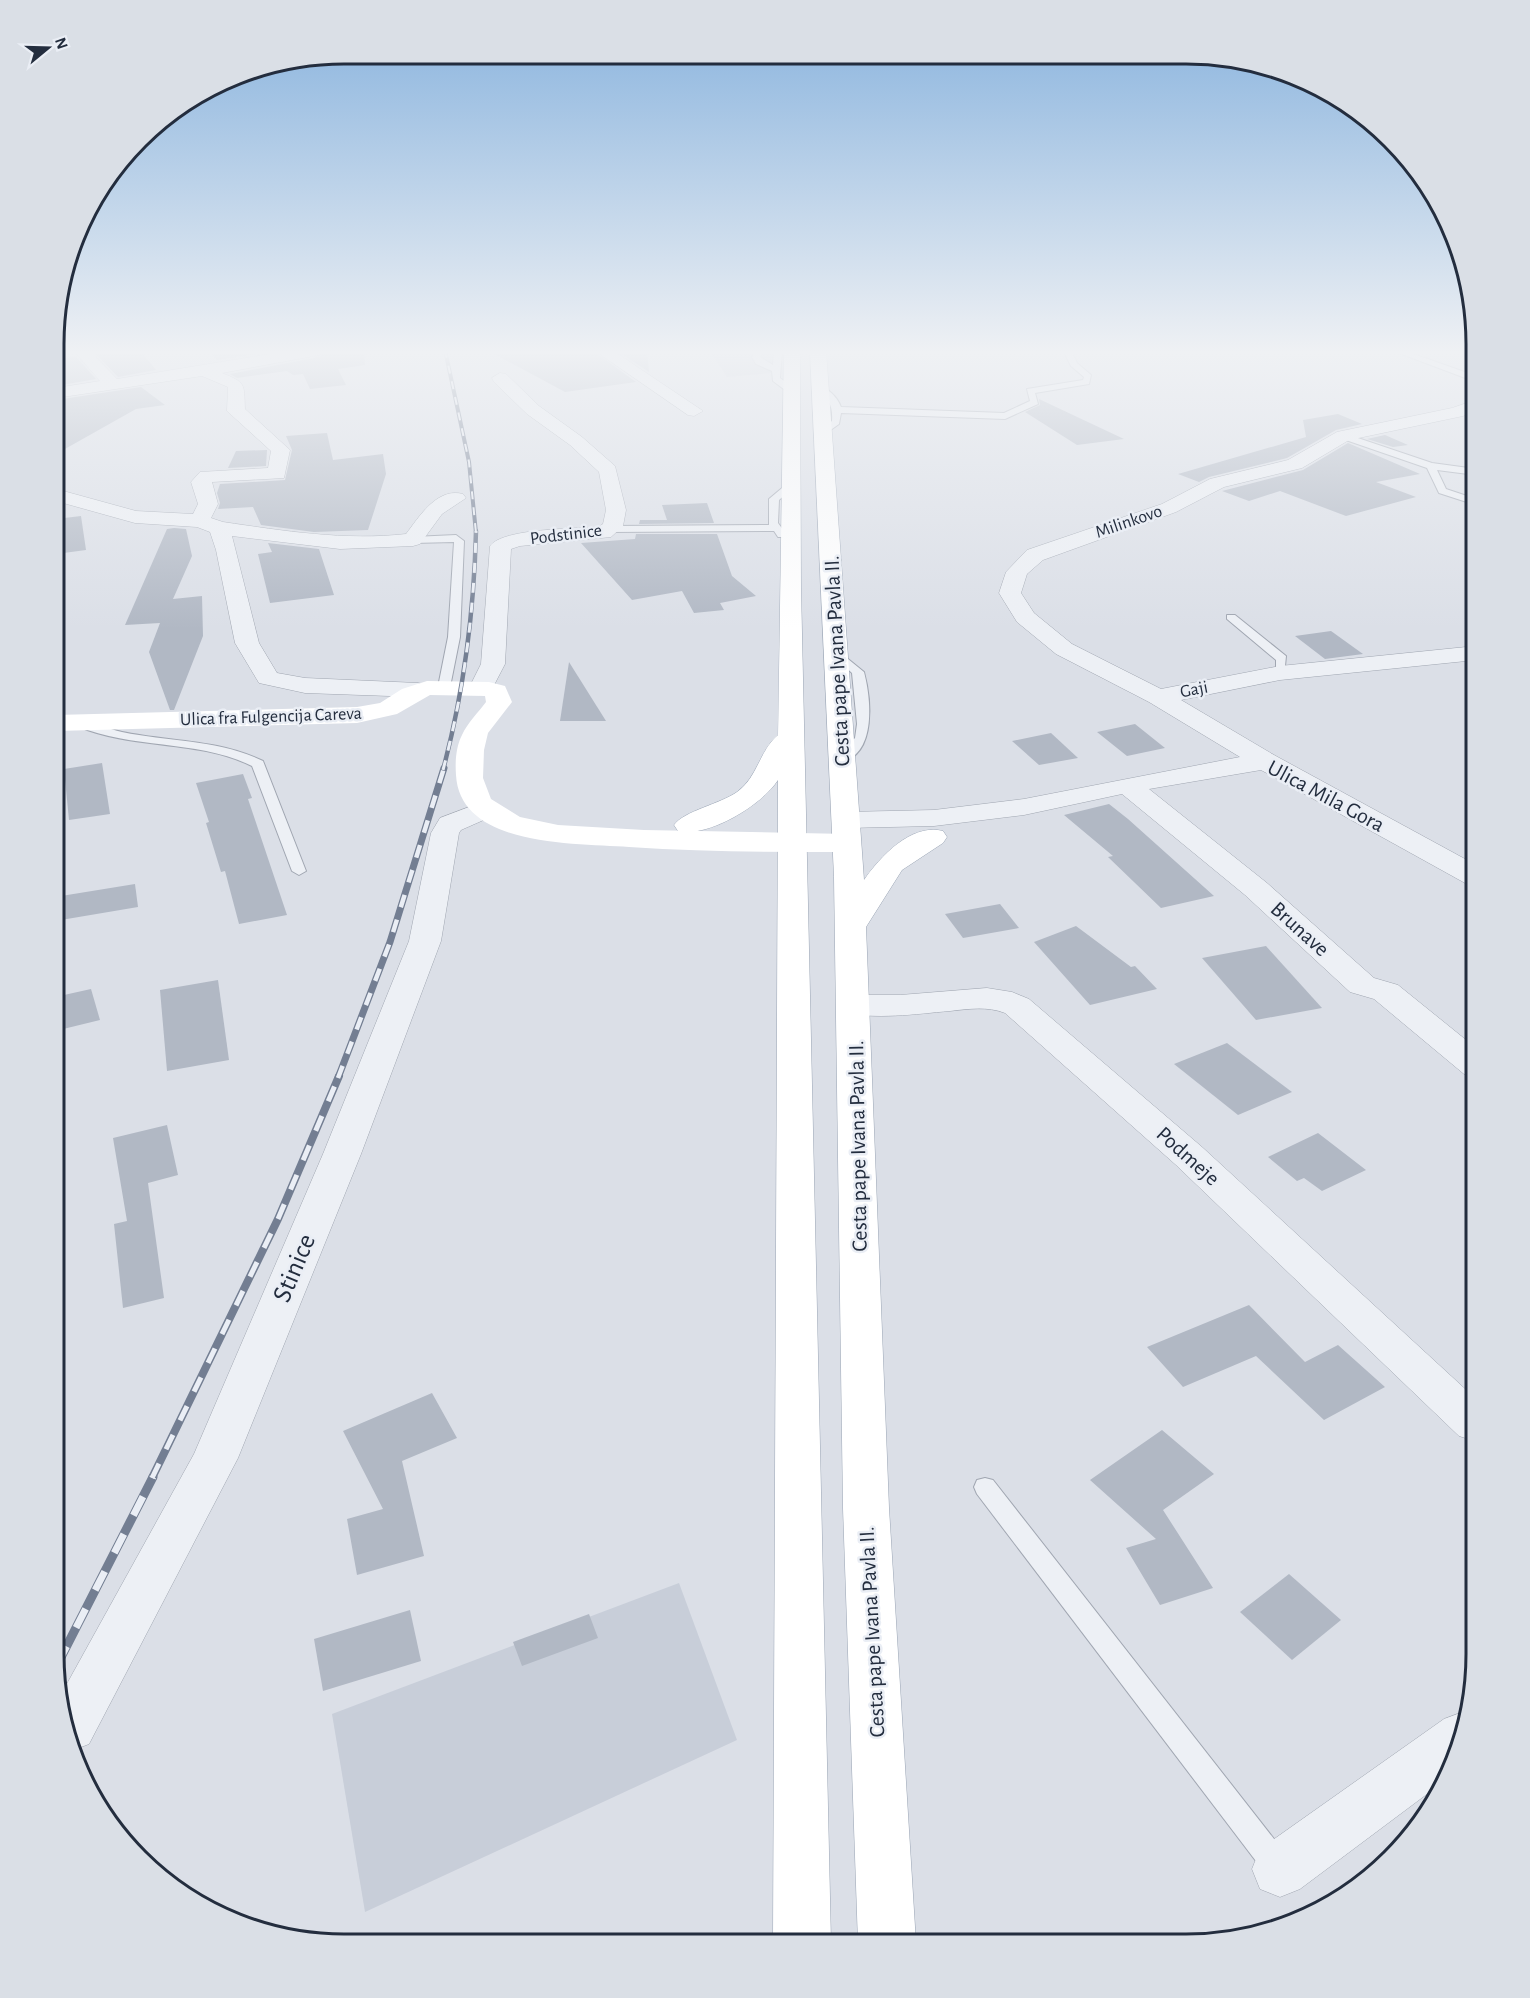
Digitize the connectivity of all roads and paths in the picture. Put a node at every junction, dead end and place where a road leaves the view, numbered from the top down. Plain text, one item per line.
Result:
1 (274, 443) edge
2 (578, 443) edge
3 (791, 443) edge
4 (823, 443) edge
5 (1331, 443) edge
6 (1364, 443) edge
7 (1431, 466) junction
8 (1466, 470) edge
9 (791, 485) junction
10 (64, 497) edge
11 (456, 498) dead end
12 (1466, 498) edge
13 (210, 524) junction
14 (775, 528) junction
15 (610, 530) junction
16 (413, 540) junction
17 (790, 542) junction
18 (1231, 617) dead end
19 (1466, 654) edge
20 (1280, 673) junction
21 (444, 687) junction
22 (481, 688) junction
23 (418, 690) junction
24 (1158, 697) junction
25 (64, 723) edge
26 (82, 723) junction
27 (791, 738) junction
28 (1265, 761) junction
29 (1127, 785) junction
30 (1024, 807) junction
31 (485, 809) junction
32 (688, 825) junction
33 (792, 832) junction
34 (847, 832) junction
35 (584, 835) junction
36 (933, 837) junction
37 (299, 871) dead end
38 (1466, 872) edge
39 (851, 926) junction
40 (854, 1005) junction
41 (1466, 1058) edge
42 (1466, 1416) edge
43 (985, 1487) dead end
44 (73, 1723) edge
45 (1450, 1745) edge
46 (1280, 1869) joint
47 (802, 1934) edge
48 (888, 1934) edge

1 - 13 street
2 - 15 street, Podstinice
3 - 9 main road, Cesta pape Ivana Pavla II.
4 - 34 main road, Cesta pape Ivana Pavla II.
5 - 24 street, Milinkovo
6 - 7 lane
7 - 8 lane
7 - 12 lane
9 - 14 lane
9 - 17 main road, Cesta pape Ivana Pavla II.
10 - 13 street
11 - 16 street
13 - 16 street
13 - 23 street
14 - 15 lane
14 - 17 lane
15 - 22 street, Podstinice
16 - 21 lane
17 - 27 main road, Cesta pape Ivana Pavla II.
18 - 20 lane
19 - 20 street, Gaji
20 - 24 street, Gaji
21 - 22 main road, Ulica fra Fulgencija Careva
21 - 23 main road, Ulica fra Fulgencija Careva
22 - 31 main road
23 - 26 main road, Ulica fra Fulgencija Careva
24 - 28 street, Gaji
25 - 26 main road, Ulica fra Fulgencija Careva
26 - 37 lane
27 - 32 main road
27 - 33 main road, Cesta pape Ivana Pavla II.
28 - 29 street, Ulica Mila Gora
28 - 38 street, Ulica Mila Gora
29 - 30 street, Ulica Mila Gora
29 - 41 street, Brunave
30 - 34 street, Ulica Mila Gora
30 - 36 street, Ulica Mila Gora
31 - 35 main road
31 - 44 street, Stinice
32 - 33 main road
32 - 35 main road
33 - 34 main road
33 - 35 main road
33 - 47 main road, Cesta pape Ivana Pavla II.
34 - 36 street, Ulica Mila Gora
34 - 39 main road, Cesta pape Ivana Pavla II.
36 - 39 main road
39 - 40 main road, Cesta pape Ivana Pavla II.
40 - 42 street, Podmeje
40 - 48 main road, Cesta pape Ivana Pavla II.
43 - 46 lane
45 - 46 street

